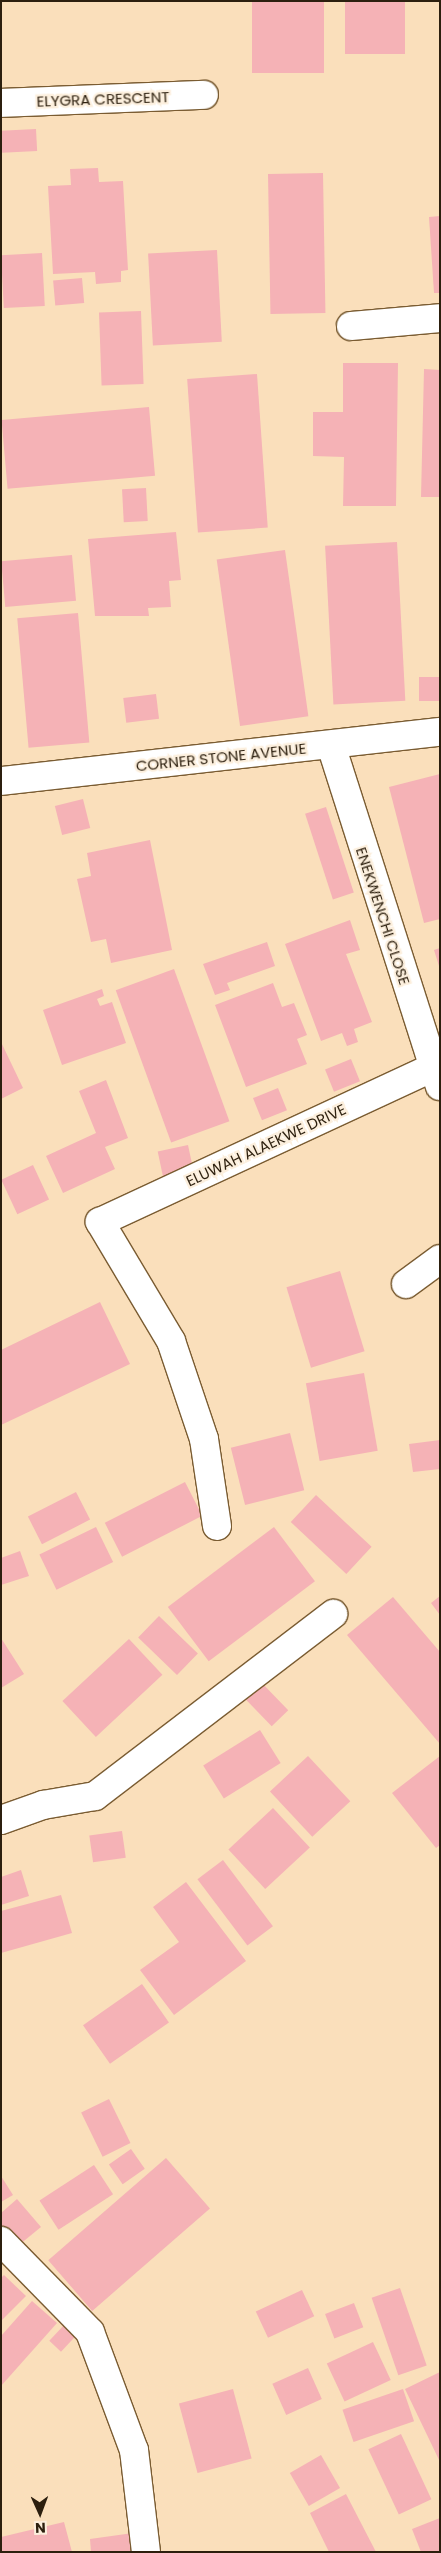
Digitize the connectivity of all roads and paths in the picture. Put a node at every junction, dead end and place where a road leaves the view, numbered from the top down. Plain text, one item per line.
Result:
1 (204, 95) dead end
2 (1, 103) edge
3 (440, 318) edge
4 (351, 326) dead end
5 (440, 732) edge
6 (331, 745) junction
7 (1, 781) edge
8 (436, 1077) edge
9 (440, 1259) edge
10 (406, 1284) dead end
11 (217, 1526) dead end
12 (333, 1614) dead end
13 (1, 1820) edge
14 (1, 2241) edge
15 (146, 2552) edge

1 - 2 street, ELYGRA CRESCENT
3 - 4 street
5 - 6 street, CORNER STONE AVENUE
6 - 7 street, CORNER STONE AVENUE
6 - 8 street, ENEKWENCHI CLOSE
8 - 11 street, ELUWAH ALAEKWE DRIVE
9 - 10 street
12 - 13 street
14 - 15 street

